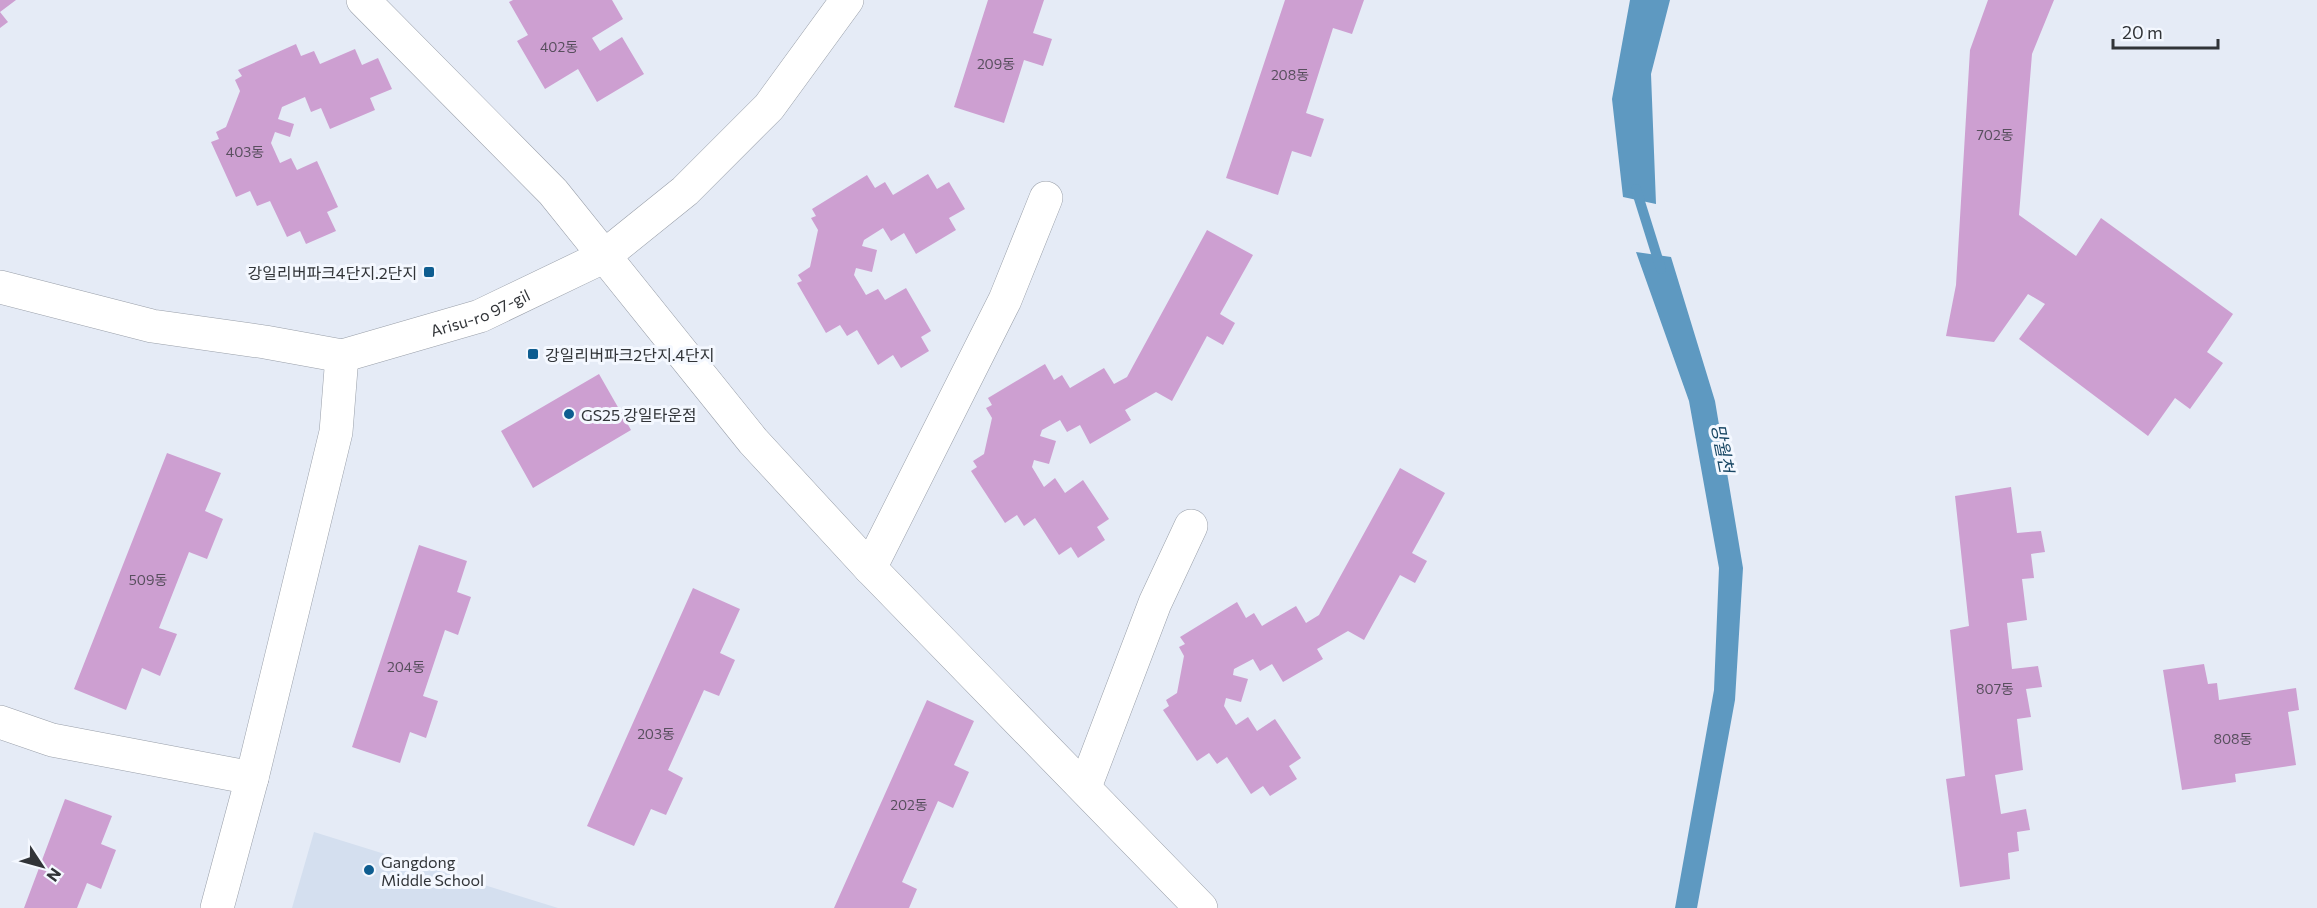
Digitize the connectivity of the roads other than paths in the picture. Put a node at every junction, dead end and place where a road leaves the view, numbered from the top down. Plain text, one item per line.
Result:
1 (363, 0) edge
2 (847, 0) edge
3 (1046, 198) dead end
4 (603, 257) junction
5 (0, 287) edge
6 (342, 356) junction
7 (1191, 526) dead end
8 (870, 568) junction
9 (0, 722) edge
10 (252, 778) junction
11 (1085, 787) junction
12 (217, 908) edge
13 (1201, 908) edge

1 - 4 street
2 - 4 street, Arisu-ro 97-gil
3 - 8 street
4 - 6 street, Arisu-ro 97-gil
4 - 8 street
5 - 6 street, Arisu-ro 97-gil
6 - 10 street
7 - 11 street
8 - 11 street
9 - 10 street
10 - 12 street
11 - 13 street

